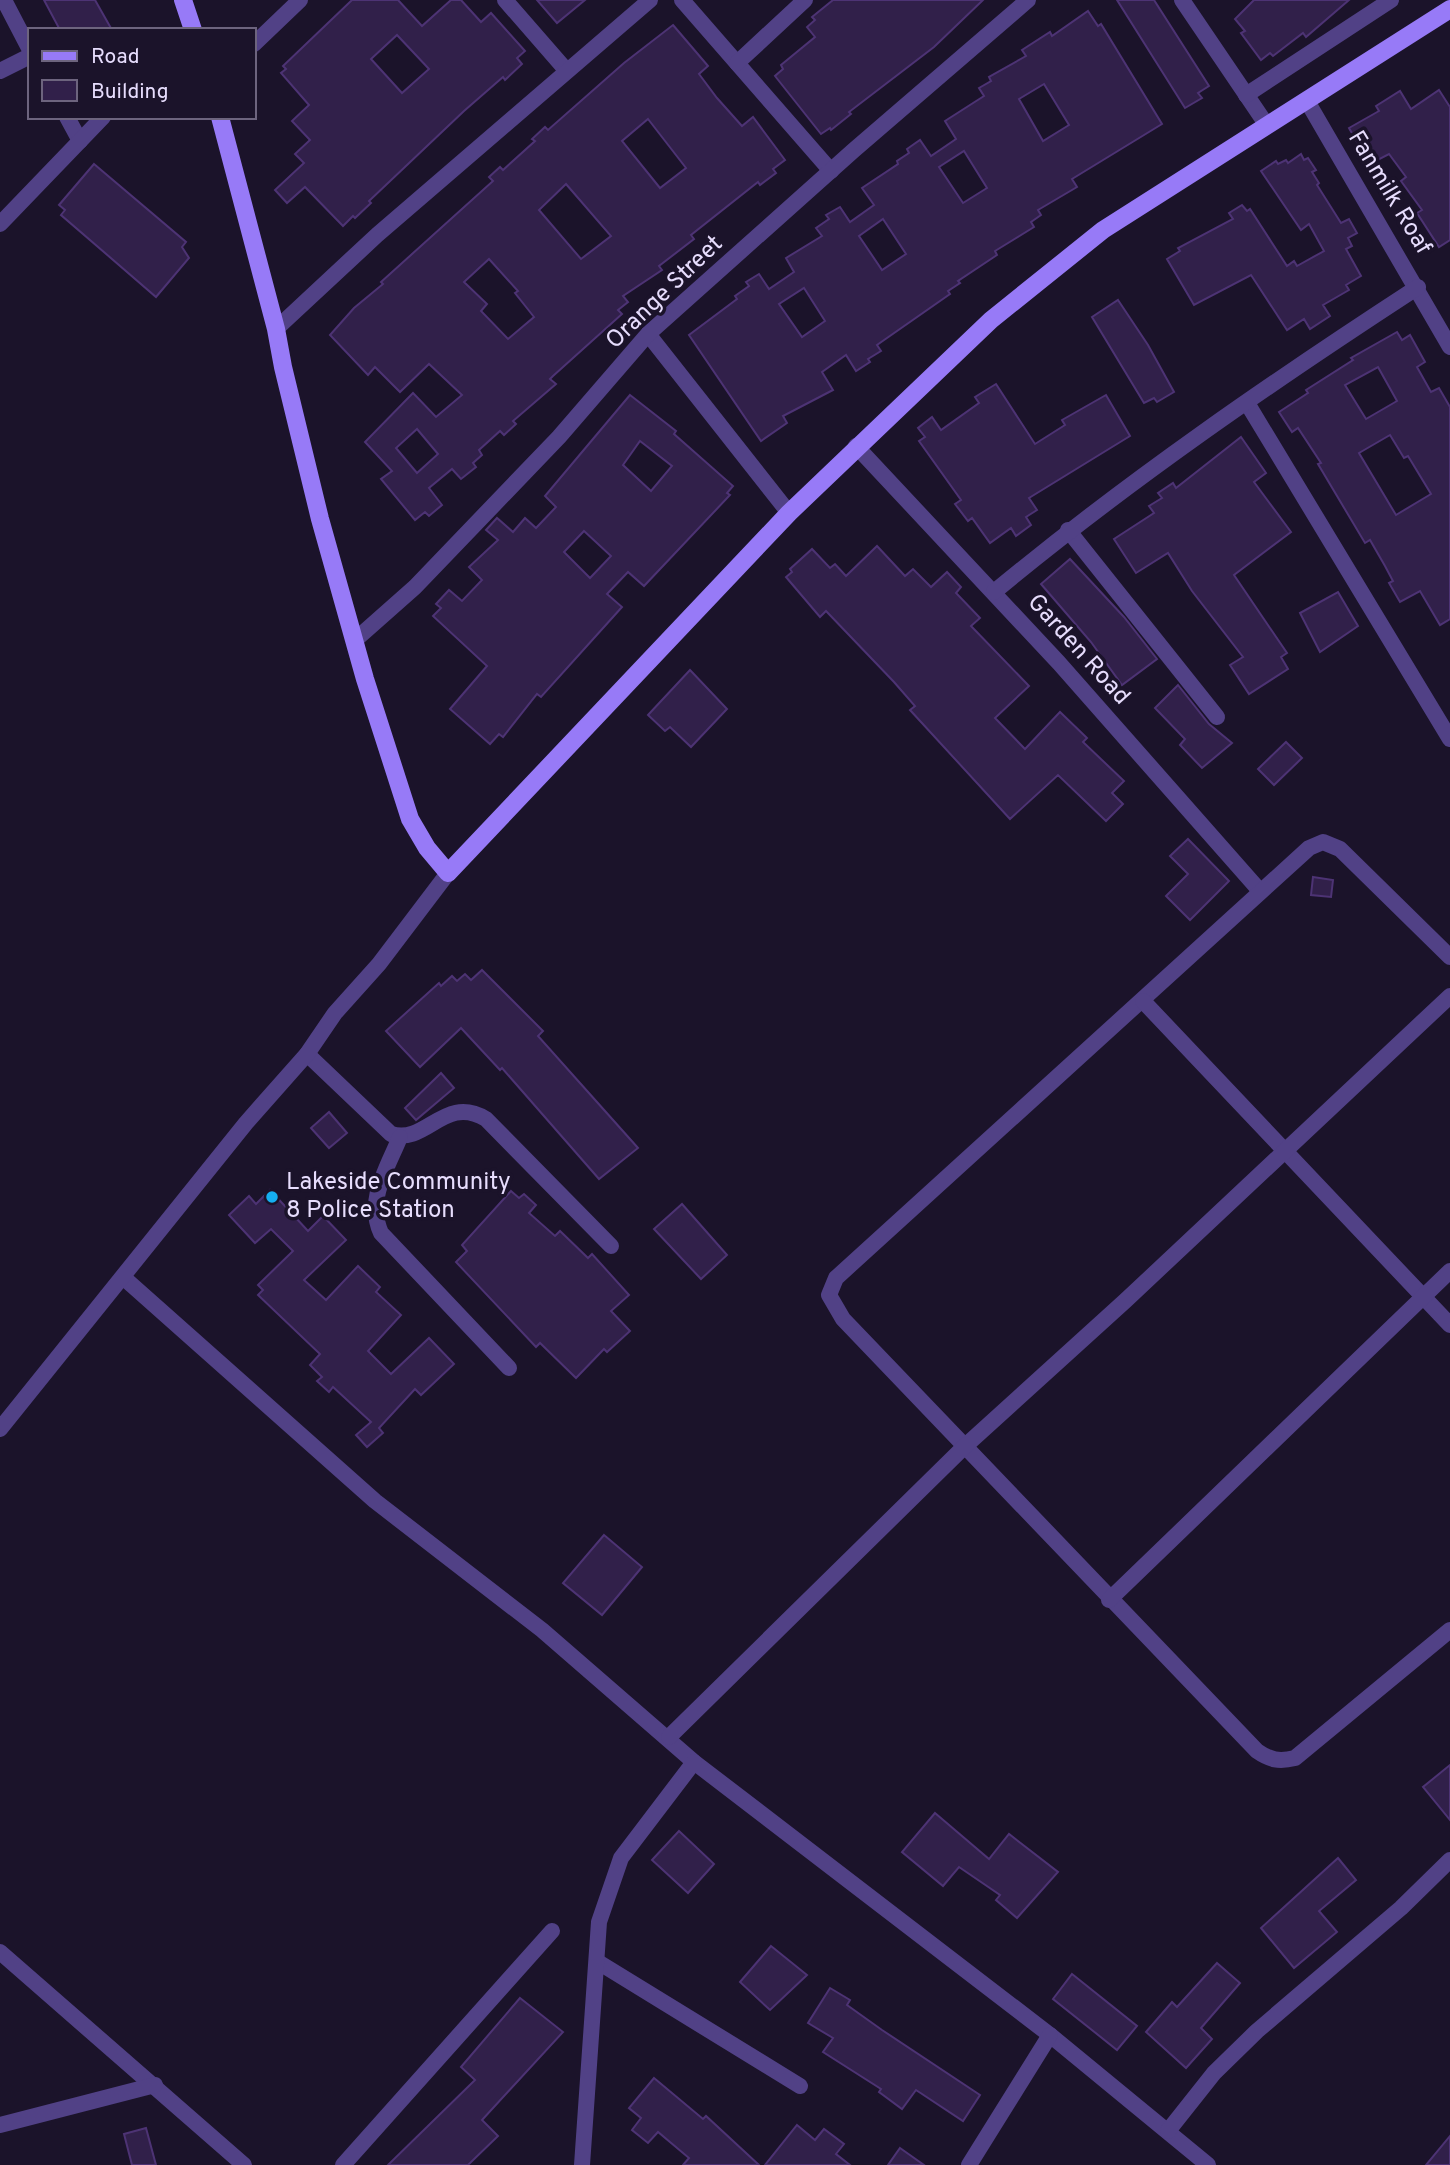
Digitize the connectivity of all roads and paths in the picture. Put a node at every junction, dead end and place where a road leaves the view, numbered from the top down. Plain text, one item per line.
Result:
1 (4, 0) edge
2 (183, 0) edge
3 (300, 0) edge
4 (505, 0) edge
5 (650, 0) edge
6 (682, 0) edge
7 (806, 0) edge
8 (1028, 0) edge
9 (1182, 0) edge
10 (1391, 0) edge
11 (1450, 9) edge
12 (191, 28) edge
13 (256, 42) edge
14 (28, 46) edge
15 (28, 57) edge
16 (737, 63) junction
17 (566, 70) junction
18 (0, 71) edge
19 (1246, 95) junction
20 (1307, 101) junction
21 (68, 119) edge
22 (101, 119) edge
23 (221, 119) edge
24 (1266, 124) junction
25 (80, 141) junction
26 (831, 171) junction
27 (0, 223) edge
28 (1418, 287) junction
29 (276, 329) junction
30 (648, 334) junction
31 (1450, 347) edge
32 (1247, 403) junction
33 (856, 446) junction
34 (789, 513) junction
35 (1068, 530) junction
36 (994, 592) junction
37 (354, 641) junction
38 (1217, 717) dead end
39 (1450, 739) edge
40 (448, 873) junction
41 (1260, 891) junction
42 (1450, 957) edge
43 (1450, 996) edge
44 (1143, 1001) junction
45 (307, 1054) junction
46 (400, 1137) junction
47 (1285, 1152) junction
48 (611, 1246) dead end
49 (1450, 1271) edge
50 (124, 1278) junction
51 (1424, 1297) junction
52 (1450, 1325) edge
53 (509, 1368) dead end
54 (0, 1429) edge
55 (963, 1448) junction
56 (1109, 1601) junction
57 (1450, 1630) edge
58 (669, 1737) junction
59 (694, 1762) junction
60 (1450, 1860) edge
61 (552, 1931) dead end
62 (0, 1952) edge
63 (598, 1962) junction
64 (1050, 2035) junction
65 (155, 2085) junction
66 (800, 2086) dead end
67 (0, 2125) edge
68 (1168, 2131) junction
69 (585, 2164) edge
70 (1204, 2164) edge
71 (244, 2165) edge
72 (343, 2165) edge
73 (969, 2165) edge

1 - 14 street
2 - 12 street
3 - 13 street
4 - 17 street
5 - 17 street
6 - 16 street
7 - 16 street
8 - 26 street, Orange Street
9 - 19 street
10 - 19 street
11 - 20 street
15 - 18 street
16 - 26 street
17 - 29 street
19 - 24 street
20 - 24 street
20 - 28 street, Fanmilk Roaf
21 - 25 street
22 - 25 street
23 - 29 street
24 - 33 street
25 - 27 street
26 - 30 street, Orange Street
28 - 31 street, Fanmilk Roaf
28 - 32 street
29 - 37 street
30 - 34 street
30 - 37 street, Orange Street
32 - 35 street
32 - 39 street
33 - 34 street
33 - 36 street, Garden Road
34 - 40 street
35 - 36 street
35 - 38 street
36 - 41 street, Garden Road
37 - 40 street
40 - 45 street
41 - 42 street
41 - 44 street
43 - 47 street
44 - 47 street
44 - 55 street
45 - 46 street
45 - 50 street
46 - 48 street
46 - 53 street
47 - 51 street
47 - 55 street
49 - 51 street
50 - 54 street
50 - 58 street
51 - 52 street
51 - 56 street
55 - 56 street
55 - 58 street
56 - 57 street
58 - 59 street
59 - 63 street
59 - 64 street
60 - 68 street
61 - 72 street
62 - 65 street
63 - 66 street
63 - 69 street
64 - 68 street
64 - 73 street
65 - 67 street
65 - 71 street
68 - 70 street

